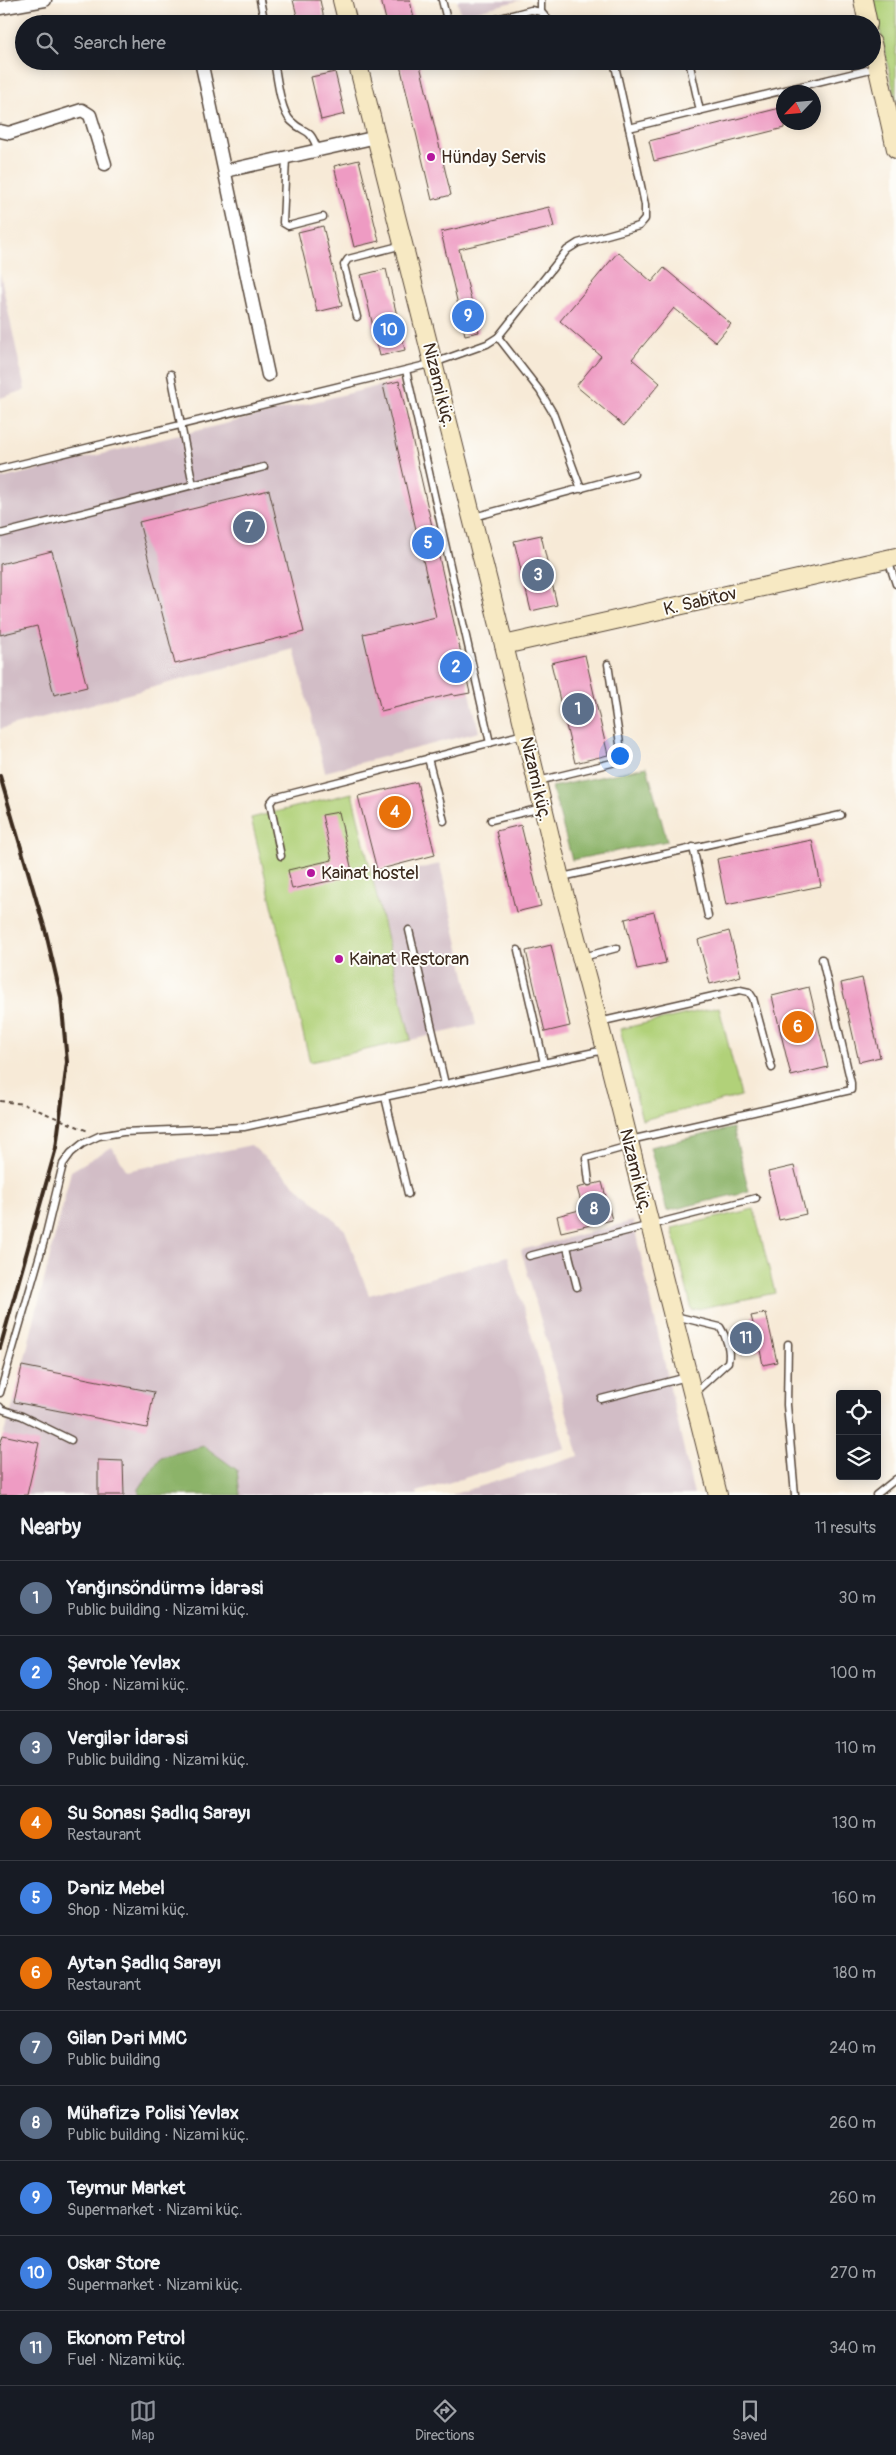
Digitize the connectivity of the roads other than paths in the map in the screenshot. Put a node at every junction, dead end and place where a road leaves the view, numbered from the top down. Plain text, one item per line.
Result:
1 (45, 0) edge
2 (260, 0) edge
3 (342, 0) edge
4 (442, 0) edge
5 (542, 0) edge
6 (863, 0) edge
7 (0, 8) edge
8 (541, 12) junction
9 (263, 15) edge
10 (346, 15) edge
11 (446, 15) edge
12 (512, 15) edge
13 (544, 15) edge
14 (866, 15) edge
15 (204, 70) edge
16 (276, 70) edge
17 (360, 70) edge
18 (616, 70) edge
19 (691, 70) edge
20 (866, 70) edge
21 (879, 70) edge
22 (700, 111) junction
23 (629, 128) junction
24 (0, 131) edge
25 (377, 138) junction
26 (896, 149) edge
27 (318, 150) junction
28 (286, 158) junction
29 (105, 164) dead end
30 (225, 171) junction
31 (323, 218) dead end
32 (404, 244) junction
33 (357, 317) dead end
34 (498, 337) junction
35 (434, 363) junction
36 (406, 370) junction
37 (171, 374) dead end
38 (268, 376) dead end
39 (180, 425) junction
40 (264, 467) dead end
41 (0, 469) edge
42 (634, 474) dead end
43 (194, 485) junction
44 (581, 489) junction
45 (472, 517) junction
46 (0, 534) edge
47 (892, 558) edge
48 (896, 584) edge
49 (504, 645) junction
50 (608, 664) dead end
51 (525, 734) junction
52 (490, 743) junction
53 (428, 758) junction
54 (537, 781) junction
55 (543, 808) junction
56 (842, 814) dead end
57 (490, 820) dead end
58 (444, 821) dead end
59 (692, 847) junction
60 (281, 856) dead end
61 (560, 878) junction
62 (708, 916) dead end
63 (409, 930) dead end
64 (617, 948) dead end
65 (518, 950) dead end
66 (582, 957) junction
67 (822, 959) dead end
68 (598, 1022) junction
69 (606, 1050) junction
70 (544, 1063) junction
71 (772, 1068) dead end
72 (445, 1084) junction
73 (386, 1096) junction
74 (629, 1143) junction
75 (589, 1182) dead end
76 (408, 1194) dead end
77 (756, 1198) dead end
78 (650, 1226) junction
79 (567, 1247) junction
80 (529, 1256) dead end
81 (577, 1287) dead end
82 (672, 1315) junction
83 (788, 1344) dead end
84 (688, 1376) junction
85 (0, 1393) edge
86 (692, 1394) junction
87 (601, 1399) dead end
88 (0, 1407) edge
89 (71, 1440) dead end
90 (896, 1478) edge
91 (718, 1495) edge
92 (795, 1495) edge
93 (876, 1495) edge

1 - 7 street
2 - 9 lane
3 - 10 main road
4 - 11 lane
5 - 8 lane
6 - 14 main road
8 - 12 lane
8 - 13 lane
15 - 30 street
16 - 27 lane
17 - 25 main road, Nizami küç.
18 - 23 lane
19 - 22 lane
20 - 22 lane
21 - 26 main road
22 - 23 lane
23 - 34 lane
24 - 29 street
25 - 27 street
25 - 32 main road, Nizami küç.
27 - 28 street
28 - 30 street
28 - 31 lane
30 - 38 street
32 - 33 lane
32 - 35 main road, Nizami küç.
34 - 35 lane
34 - 44 lane
35 - 36 lane
35 - 45 main road, Nizami küç.
36 - 39 lane
36 - 52 lane
37 - 39 lane
39 - 41 lane
39 - 43 lane
40 - 43 lane
42 - 44 lane
43 - 46 lane
44 - 45 lane
45 - 49 main road, Nizami küç.
47 - 48 lane
47 - 49 main road, K. Sabitov
49 - 51 main road, Nizami küç.
50 - 54 lane
51 - 52 lane
51 - 54 main road, Nizami küç.
52 - 53 lane
53 - 58 lane
53 - 60 lane
54 - 55 main road, Nizami küç.
55 - 57 lane
55 - 61 main road, Nizami küç.
56 - 59 lane
59 - 61 lane
59 - 62 lane
61 - 66 main road, Nizami küç.
63 - 72 lane
64 - 66 lane
65 - 70 lane
66 - 68 main road, Nizami küç.
67 - 74 lane
68 - 69 main road, Nizami küç.
68 - 71 lane
69 - 70 lane
69 - 74 main road, Nizami küç.
70 - 72 lane
72 - 73 lane
73 - 76 lane
73 - 85 lane
74 - 75 lane
74 - 78 main road, Nizami küç.
77 - 78 lane
78 - 79 lane
78 - 82 main road, Nizami küç.
79 - 80 lane
79 - 81 lane
82 - 84 main road, Nizami küç.
82 - 86 lane
83 - 92 lane
84 - 86 main road, Nizami küç.
84 - 87 lane
86 - 91 main road, Nizami küç.
88 - 89 lane
90 - 93 lane

